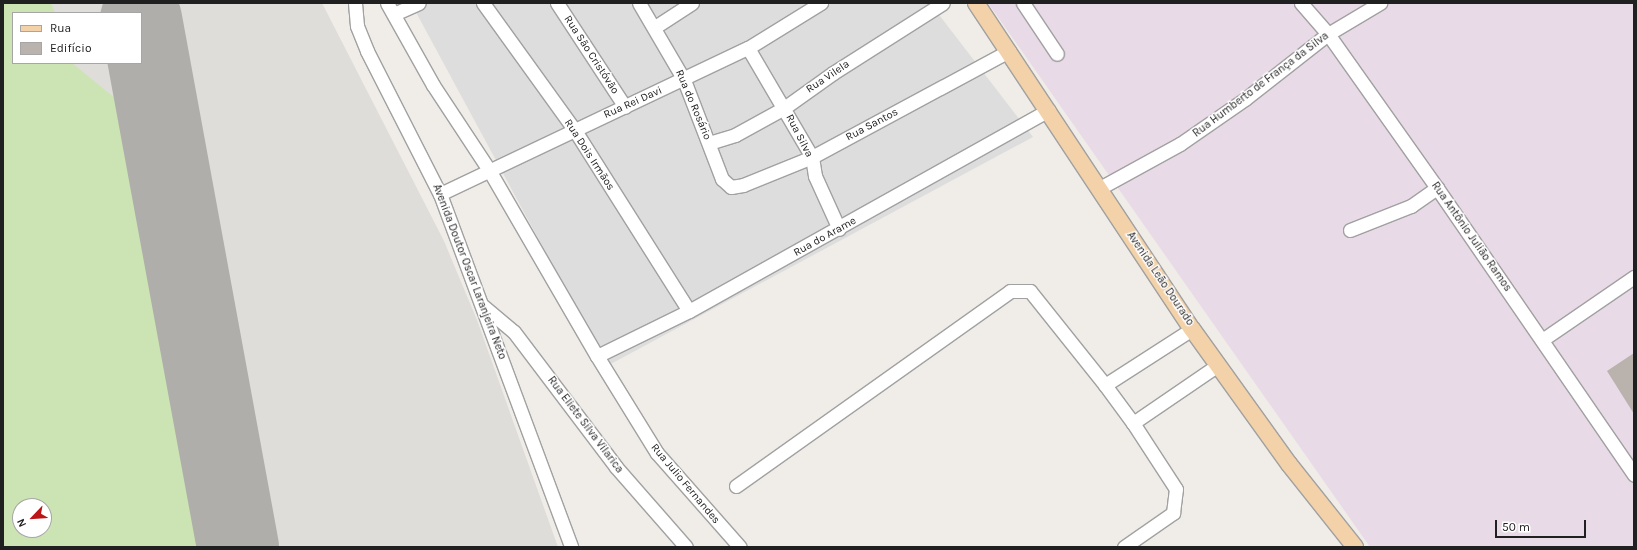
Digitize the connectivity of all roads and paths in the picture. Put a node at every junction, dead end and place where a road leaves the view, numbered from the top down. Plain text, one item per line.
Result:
1 (355, 3) edge
2 (387, 3) edge
3 (419, 3) edge
4 (482, 3) edge
5 (557, 3) edge
6 (639, 3) edge
7 (692, 3) edge
8 (821, 3) edge
9 (943, 3) edge
10 (976, 3) edge
11 (1023, 3) edge
12 (1301, 3) edge
13 (1380, 3) edge
14 (394, 14) junction
15 (655, 27) junction
16 (1328, 34) junction
17 (748, 48) junction
18 (1009, 52) junction
19 (1057, 54) dead end
20 (684, 80) junction
21 (625, 107) junction
22 (784, 108) junction
23 (1049, 110) junction
24 (574, 129) junction
25 (709, 143) junction
26 (812, 157) junction
27 (489, 170) junction
28 (731, 187) joint
29 (1098, 188) junction
30 (1437, 188) junction
31 (440, 194) junction
32 (839, 229) junction
33 (1350, 230) dead end
34 (1634, 277) edge
35 (483, 306) junction
36 (690, 311) junction
37 (1192, 329) junction
38 (1542, 340) junction
39 (597, 356) junction
40 (1218, 365) junction
41 (1105, 385) junction
42 (1133, 423) junction
43 (1634, 475) edge
44 (736, 486) dead end
45 (571, 547) edge
46 (686, 547) edge
47 (740, 547) edge
48 (1124, 547) edge
49 (1355, 547) edge

1 - 31 street, Avenida Doutor Oscar Laranjeira Neto
2 - 14 street, Rua Julio Fernandes
3 - 14 street
4 - 24 street, Rua Dois Irmãos
5 - 21 street, Rua São Cristóvão
6 - 15 street, Rua do Rosário
7 - 15 street
8 - 17 street, Rua Rei Davi
9 - 22 street, Rua Vilela
10 - 18 main road, Avenida Leão Dourado
11 - 19 street
12 - 16 street, Rua Antônio Julião Ramos
13 - 16 street, Rua Humberto de França da Silva
14 - 27 street, Rua Julio Fernandes
15 - 20 street, Rua do Rosário
16 - 29 street, Rua Humberto de França da Silva
16 - 30 street, Rua Antônio Julião Ramos
17 - 20 street, Rua Rei Davi
17 - 22 street, Rua Silva
18 - 23 main road, Avenida Leão Dourado
18 - 26 street, Rua Santos
20 - 21 street, Rua Rei Davi
20 - 25 street, Rua do Rosário
21 - 24 street, Rua Rei Davi
22 - 25 street, Rua Vilela
22 - 26 street, Rua Silva
23 - 29 main road, Avenida Leão Dourado
23 - 32 street, Rua do Arame
24 - 27 street, Rua Rei Davi
24 - 36 street, Rua Dois Irmãos
25 - 28 street, Rua do Rosário
26 - 28 street, Rua Santos
26 - 32 street, Rua Silva
27 - 31 street, Rua Rei Davi
27 - 39 street, Rua Julio Fernandes
29 - 37 main road, Avenida Leão Dourado
30 - 33 street
30 - 38 street, Rua Antônio Julião Ramos
31 - 35 street, Avenida Doutor Oscar Laranjeira Neto
32 - 36 street, Rua do Arame
34 - 38 street
35 - 45 street, Avenida Doutor Oscar Laranjeira Neto
35 - 46 street, Rua Eliete Silva Vilarica
36 - 39 street, Rua do Arame
37 - 40 main road, Avenida Leão Dourado
37 - 41 street
38 - 43 street, Rua Antônio Julião Ramos
39 - 47 street, Rua Julio Fernandes
40 - 42 street
40 - 49 main road, Avenida Leão Dourado
41 - 42 street
41 - 44 street
42 - 48 street

